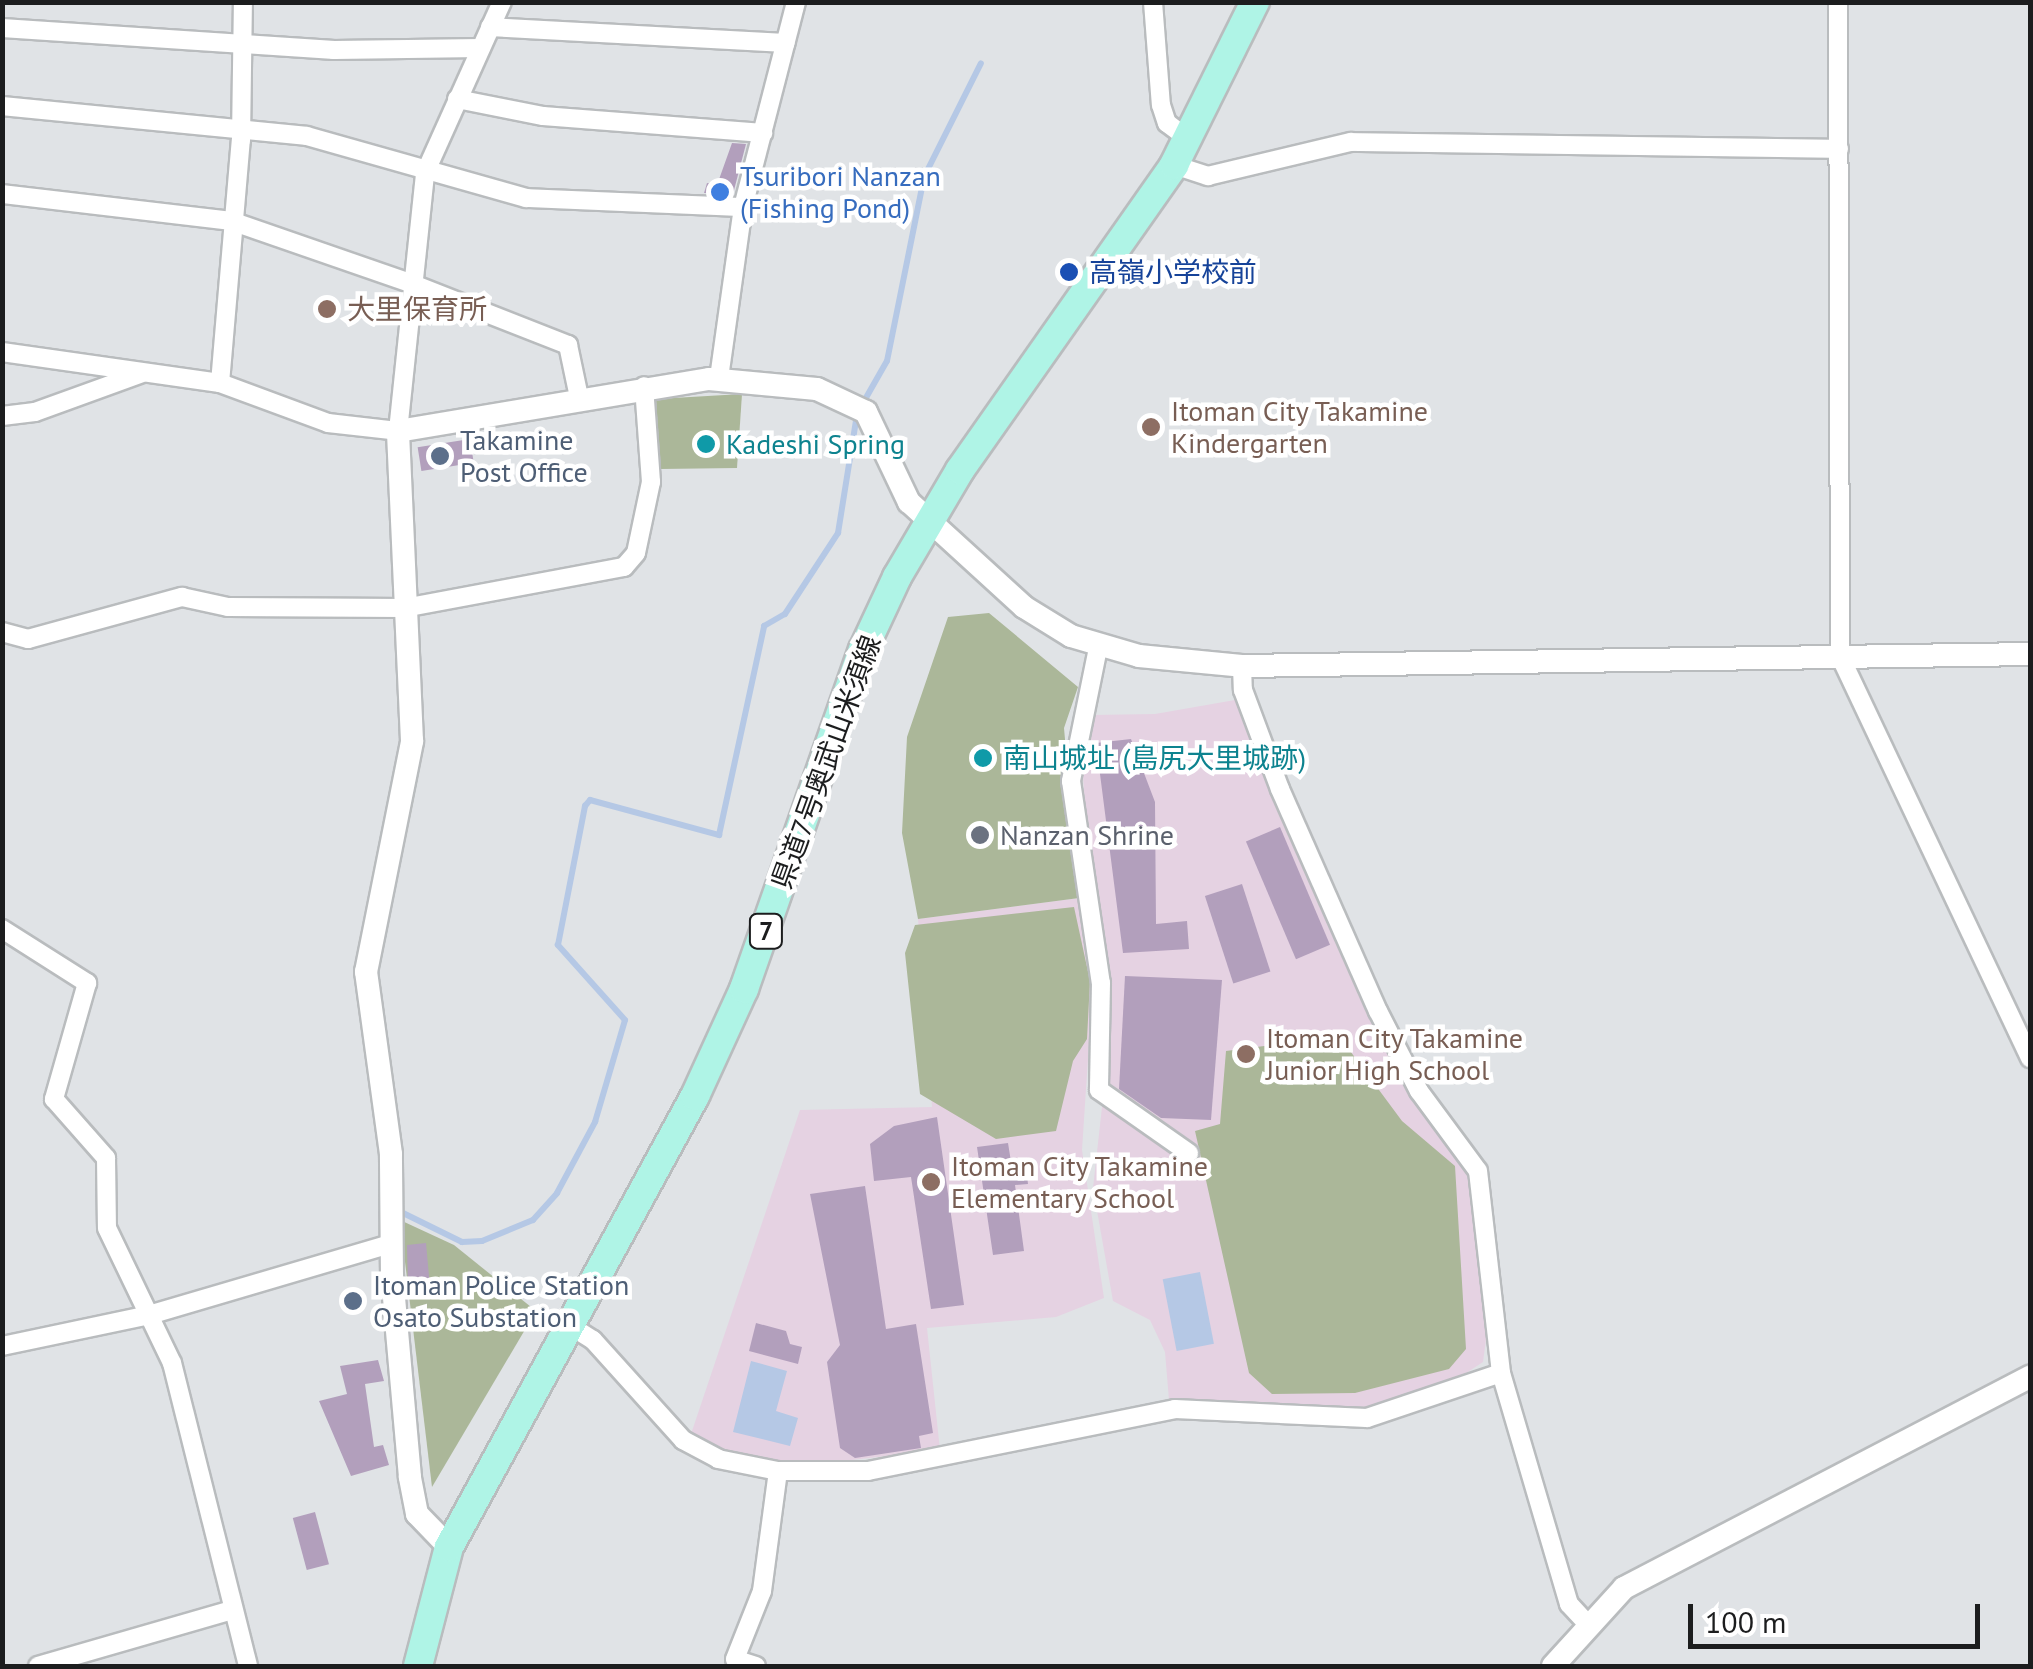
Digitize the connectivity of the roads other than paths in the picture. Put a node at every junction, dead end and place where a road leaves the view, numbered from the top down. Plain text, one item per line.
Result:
1 (244, 2) edge
2 (502, 2) edge
3 (796, 2) edge
4 (1153, 2) edge
5 (1255, 2) edge
6 (1838, 2) edge
7 (490, 27) junction
8 (2, 28) edge
9 (243, 38) junction
10 (786, 43) junction
11 (481, 48) junction
12 (457, 99) junction
13 (2, 106) edge
14 (763, 132) junction
15 (241, 134) junction
16 (1188, 139) junction
17 (1839, 149) junction
18 (1174, 164) junction
19 (425, 173) junction
20 (2, 194) edge
21 (743, 207) junction
22 (231, 221) junction
23 (410, 283) junction
24 (2, 352) edge
25 (145, 372) junction
26 (719, 378) junction
27 (220, 383) junction
28 (644, 386) junction
29 (580, 397) junction
30 (2, 416) edge
31 (398, 431) junction
32 (928, 521) junction
33 (404, 608) junction
34 (2, 632) edge
35 (1098, 648) junction
36 (2030, 654) edge
37 (1840, 656) junction
38 (1242, 666) junction
39 (2, 929) edge
40 (2030, 1058) edge
41 (1188, 1153) dead end
42 (390, 1244) junction
43 (150, 1316) junction
44 (569, 1325) junction
45 (2, 1346) edge
46 (1501, 1373) junction
47 (2030, 1377) edge
48 (778, 1471) junction
49 (449, 1548) junction
50 (232, 1610) junction
51 (1586, 1622) junction
52 (38, 1666) edge
53 (248, 1666) edge
54 (418, 1666) edge
55 (756, 1666) edge
56 (1553, 1666) edge

1 - 9 street
2 - 7 street
3 - 10 street
4 - 16 street
5 - 16 main road, 県道7号奥武山米須線 / 7
6 - 17 street
7 - 10 street
7 - 11 street
8 - 9 street
9 - 11 street
9 - 15 street
10 - 14 street
11 - 12 street
12 - 14 street
12 - 19 street
13 - 15 street
14 - 21 street
15 - 19 street
15 - 22 street
16 - 18 main road, 県道7号奥武山米須線 / 7
17 - 18 street
17 - 37 street
18 - 32 main road, 県道7号奥武山米須線 / 7
19 - 21 street
19 - 23 street
20 - 22 street
21 - 26 street
22 - 23 street
22 - 27 street
23 - 29 street
23 - 31 street
24 - 25 street
25 - 27 street
25 - 30 street
26 - 28 street
26 - 32 street
27 - 31 street
28 - 29 street
28 - 33 street
29 - 31 street
31 - 33 street
32 - 35 street
32 - 44 main road, 県道7号奥武山米須線 / 7
33 - 34 street
33 - 42 street
35 - 38 street
35 - 41 street
36 - 37 street
37 - 38 street
37 - 40 street
38 - 46 street
39 - 43 street
42 - 43 street
42 - 49 street
43 - 45 street
43 - 50 street
44 - 48 street
44 - 49 main road, 県道7号奥武山米須線 / 7
46 - 48 street
46 - 51 street
47 - 51 street
48 - 55 street
49 - 54 main road, 県道7号奥武山米須線 / 7
50 - 52 street
50 - 53 street
51 - 56 street

